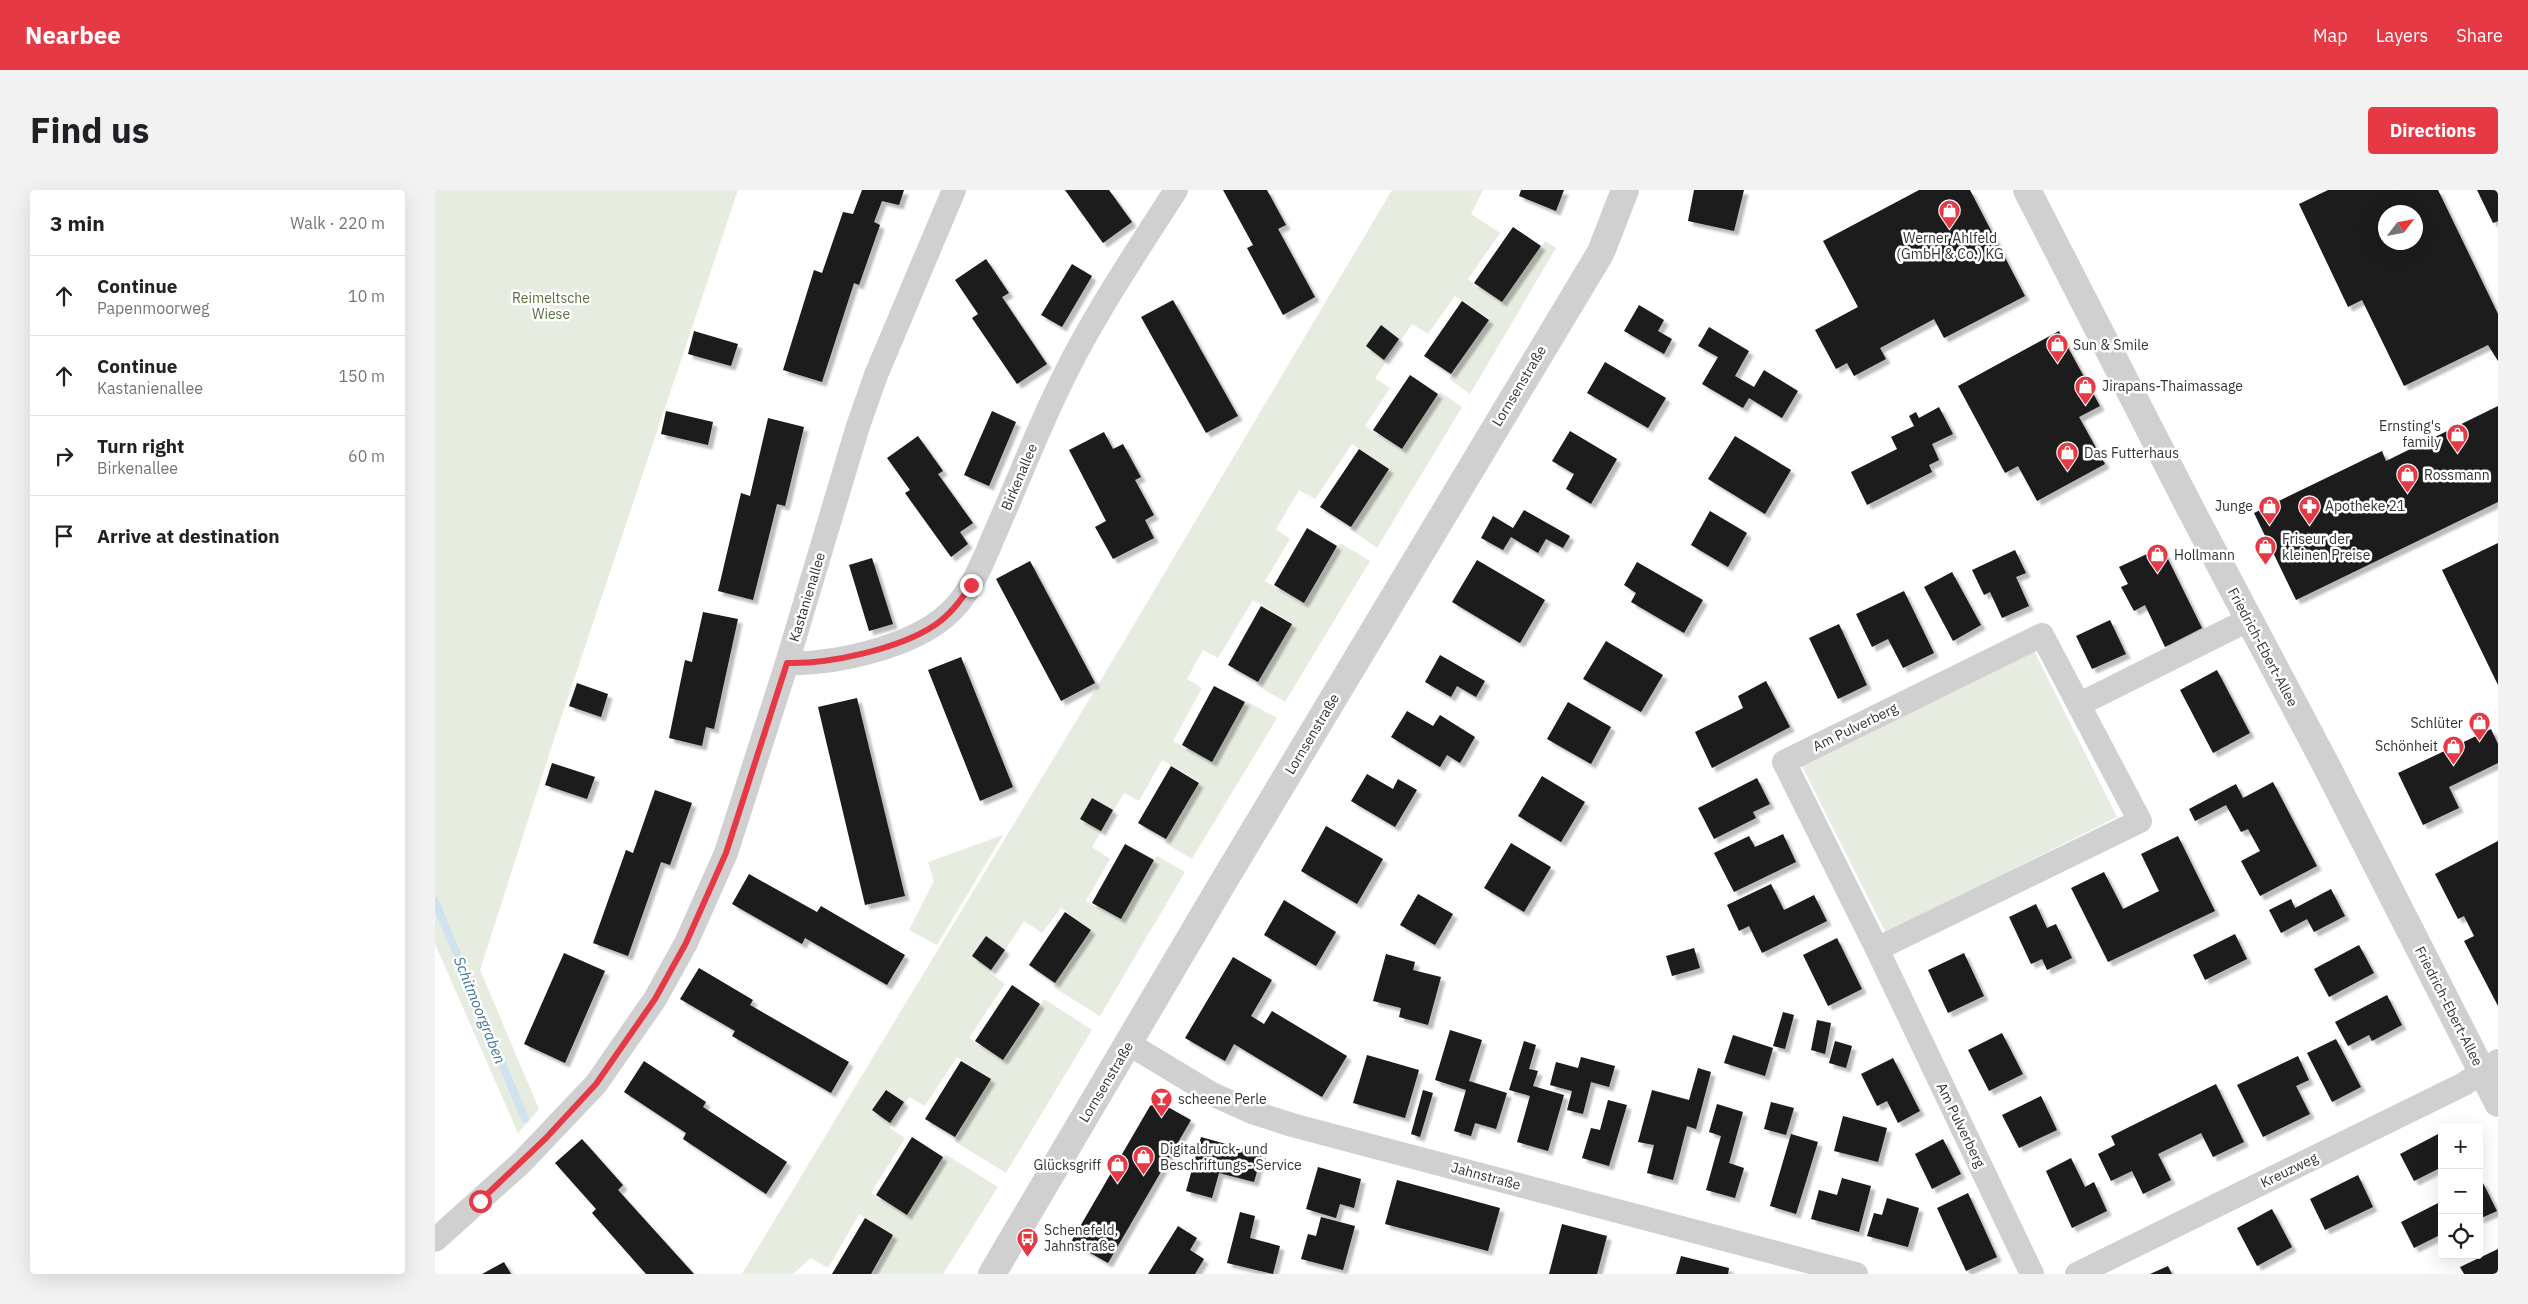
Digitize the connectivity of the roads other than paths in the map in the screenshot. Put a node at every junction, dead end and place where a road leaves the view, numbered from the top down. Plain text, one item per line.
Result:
1 (954, 190) edge
2 (1177, 190) edge
3 (1625, 190) edge
4 (2027, 190) edge
5 (2248, 620) junction
6 (787, 663) junction
7 (2080, 704) junction
8 (1877, 949) junction
9 (1129, 1044) junction
10 (2490, 1066) edge
11 (2498, 1103) edge
12 (435, 1240) edge
13 (992, 1274) edge
14 (1856, 1274) edge
15 (2032, 1274) edge
16 (2077, 1274) edge

1 - 6 street, Kastanienallee
2 - 6 street, Birkenallee
3 - 9 street, Lornsenstraße
4 - 5 street, Friedrich-Ebert-Allee
5 - 7 street
5 - 10 street, Friedrich-Ebert-Allee
6 - 12 street, Kastanienallee
7 - 8 street, Am Pulverberg
7 - 8 street, Am Pulverberg
8 - 15 street, Am Pulverberg
9 - 13 street, Lornsenstraße
9 - 14 street, Jahnstraße
10 - 11 street, Friedrich-Ebert-Allee
10 - 16 street, Kreuzweg

